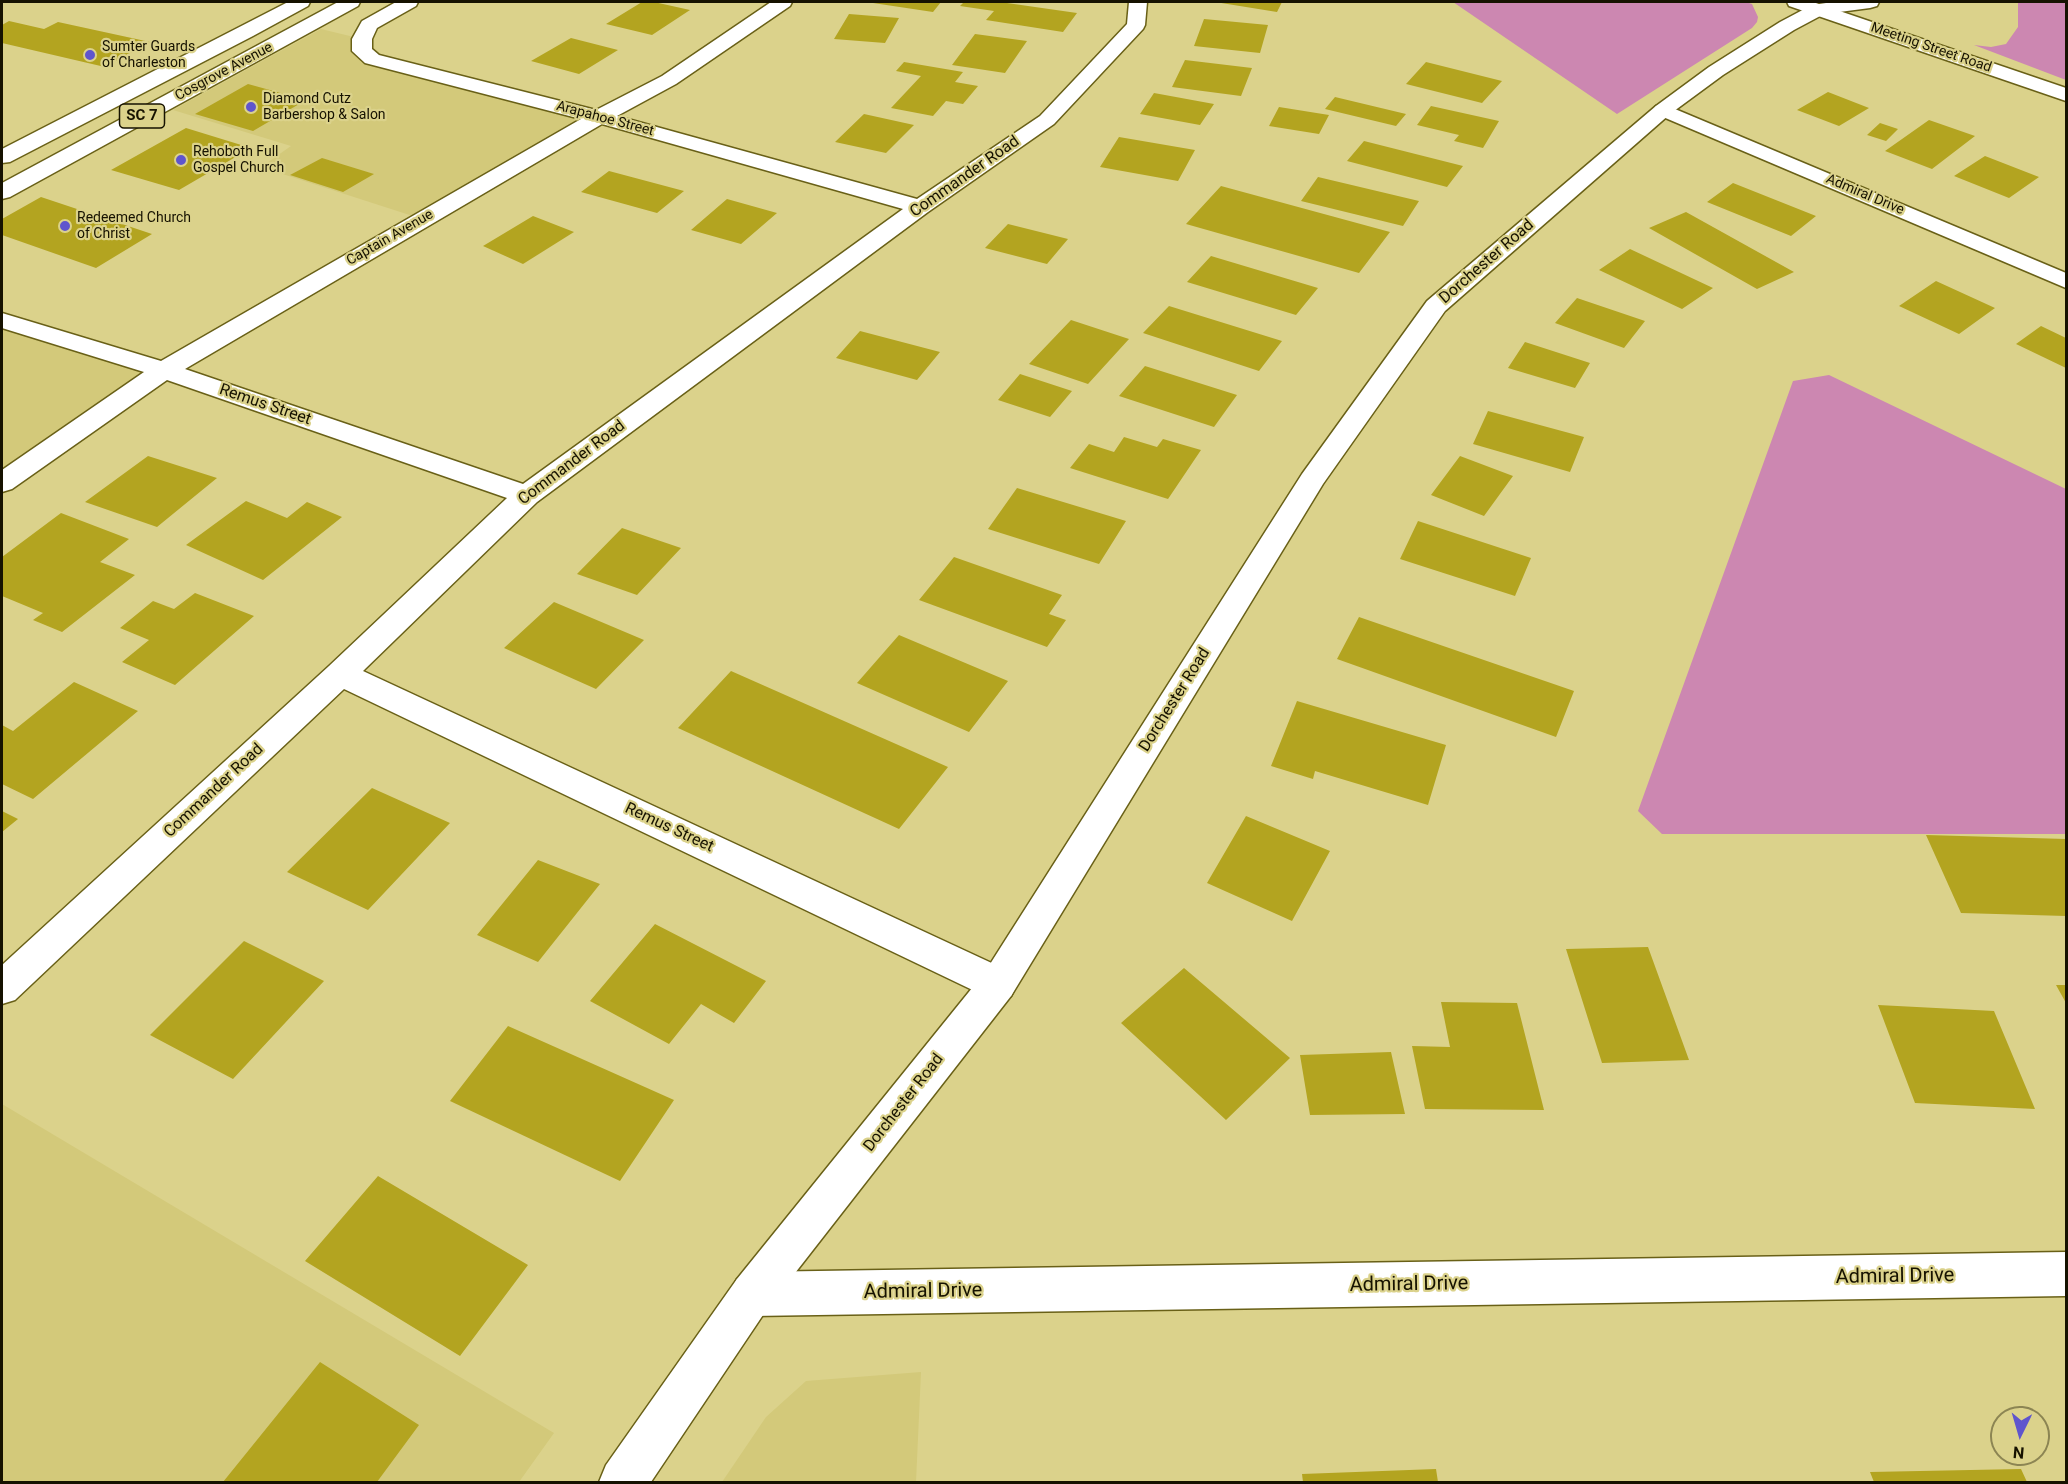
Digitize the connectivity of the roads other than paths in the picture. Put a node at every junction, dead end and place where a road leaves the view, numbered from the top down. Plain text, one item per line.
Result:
1 (301, 2) edge
2 (351, 2) edge
3 (409, 2) edge
4 (783, 2) edge
5 (1138, 2) edge
6 (1870, 2) edge
7 (1813, 4) edge
8 (2067, 95) edge
9 (1662, 110) junction
10 (599, 117) junction
11 (2, 156) edge
12 (2, 192) edge
13 (920, 207) junction
14 (2067, 281) edge
15 (2, 320) edge
16 (164, 370) junction
17 (2, 483) edge
18 (526, 495) junction
19 (340, 674) junction
20 (998, 984) junction
21 (2, 988) edge
22 (2067, 1274) edge
23 (752, 1294) junction
24 (623, 1482) edge

1 - 11 street, Cosgrove Avenue / SC 7
2 - 12 street, Cosgrove Avenue / SC 7
3 - 10 street, Arapahoe Street
4 - 10 street, Captain Avenue
5 - 13 street, Commander Road
6 - 7 street, Dorchester Road
7 - 8 street, Meeting Street Road
7 - 9 street, Dorchester Road
9 - 14 street, Admiral Drive
9 - 20 street, Dorchester Road
10 - 13 street, Arapahoe Street
10 - 16 street, Captain Avenue
13 - 18 street, Commander Road
15 - 16 street, Remus Street
16 - 17 street, Captain Avenue
16 - 18 street, Remus Street
18 - 19 street, Commander Road
19 - 20 street, Remus Street
19 - 21 street, Commander Road
20 - 23 street, Dorchester Road
22 - 23 street, Admiral Drive
23 - 24 street, Dorchester Road

